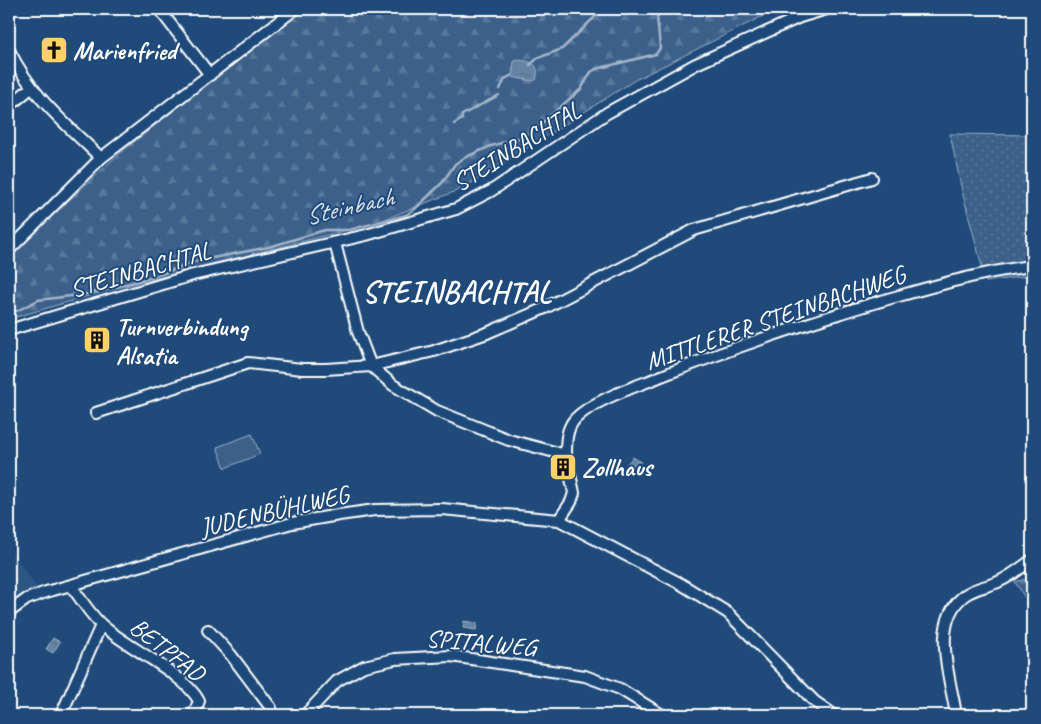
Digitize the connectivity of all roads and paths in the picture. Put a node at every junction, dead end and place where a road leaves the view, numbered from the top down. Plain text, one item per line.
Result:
1 (160, 9) edge
2 (295, 9) edge
3 (827, 9) edge
4 (9, 50) edge
5 (210, 75) junction
6 (31, 88) junction
7 (9, 106) edge
8 (101, 158) junction
9 (872, 178) dead end
10 (335, 243) junction
11 (9, 250) edge
12 (1032, 266) edge
13 (9, 330) edge
14 (371, 366) junction
15 (96, 413) dead end
16 (566, 455) junction
17 (560, 518) junction
18 (1032, 560) edge
19 (72, 587) junction
20 (9, 612) edge
21 (101, 625) junction
22 (208, 630) dead end
23 (271, 708) dead end
24 (196, 710) dead end
25 (61, 715) edge
26 (305, 715) edge
27 (662, 715) edge
28 (834, 715) edge
29 (956, 715) edge

1 - 5 street
2 - 5 street
3 - 10 street, STEINBACHTAL
4 - 6 street
5 - 8 street
6 - 7 street
6 - 8 street
8 - 11 street
9 - 14 street
10 - 13 street, STEINBACHTAL
10 - 14 street
12 - 16 street, MITTLERER STEINBACHWEG
14 - 15 street
14 - 16 street
16 - 17 street, MITTLERER STEINBACHWEG
17 - 19 street, JUDENBÜHLWEG
17 - 28 street
18 - 29 street
19 - 20 street, JUDENBÜHLWEG
19 - 21 street, BETPFAD
21 - 24 street, BETPFAD
21 - 25 street, BETPFAD
22 - 23 street
26 - 27 street, SPITALWEG

